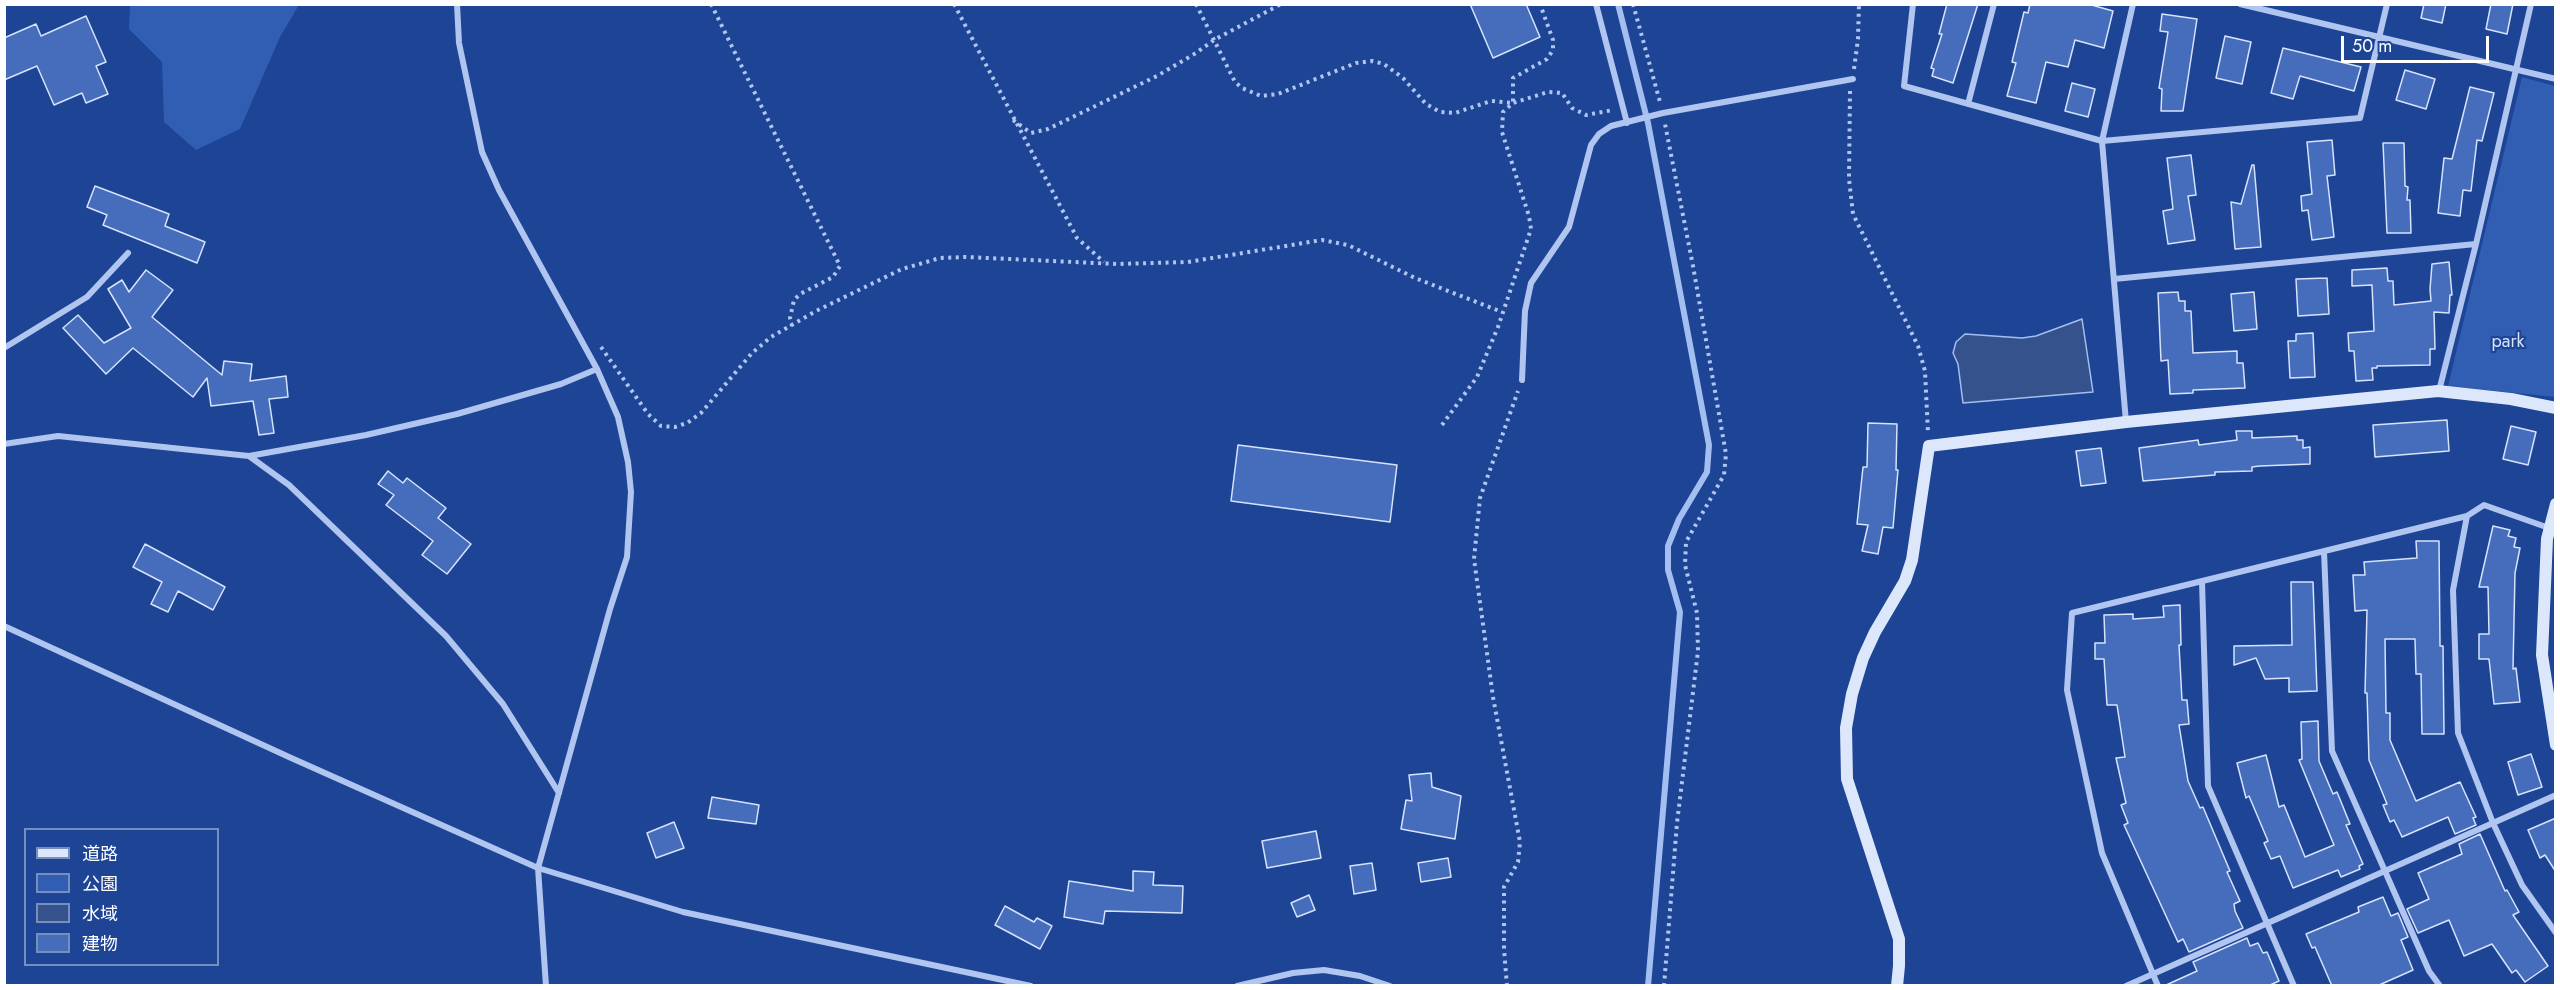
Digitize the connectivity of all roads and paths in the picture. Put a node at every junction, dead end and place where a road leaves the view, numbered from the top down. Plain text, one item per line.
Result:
1 (457, 4) edge
2 (711, 4) edge
3 (954, 4) edge
4 (1196, 4) edge
5 (1281, 4) edge
6 (1540, 4) edge
7 (1596, 4) edge
8 (1634, 4) edge
9 (1859, 4) edge
10 (1913, 4) edge
11 (1994, 4) edge
12 (2133, 4) edge
13 (2387, 4) edge
14 (2531, 4) edge
15 (2243, 5) edge
16 (2380, 38) junction
17 (1214, 40) junction
18 (2517, 69) junction
19 (1853, 79) junction
20 (2556, 79) edge
21 (1513, 103) junction
22 (1968, 104) junction
23 (1623, 108) junction
24 (1663, 114) junction
25 (1013, 120) junction
26 (1627, 123) junction
27 (2102, 141) junction
28 (2476, 244) junction
29 (128, 253) dead end
30 (1104, 263) junction
31 (2114, 279) junction
32 (1502, 312) junction
33 (792, 326) junction
34 (580, 339) junction
35 (4, 348) edge
36 (597, 369) junction
37 (1522, 380) joint
38 (2438, 391) junction
39 (2556, 408) edge
40 (2126, 422) junction
41 (1442, 425) dead end
42 (4, 444) edge
43 (1929, 446) junction
44 (249, 456) junction
45 (2556, 504) edge
46 (2467, 516) junction
47 (2549, 528) junction
48 (2324, 551) junction
49 (2202, 581) junction
50 (4, 626) edge
51 (2556, 745) edge
52 (559, 793) junction
53 (2556, 795) edge
54 (2493, 824) junction
55 (538, 868) junction
56 (2385, 871) junction
57 (2268, 923) junction
58 (2556, 933) edge
59 (2152, 974) junction
60 (546, 986) edge
61 (1031, 986) edge
62 (1237, 986) edge
63 (1390, 986) edge
64 (1507, 986) edge
65 (1664, 986) edge
66 (1897, 986) edge
67 (2126, 986) edge
68 (2158, 986) edge
69 (2294, 986) edge
70 (2440, 986) edge

1 - 34 street
2 - 33 path
3 - 25 path
4 - 17 path
5 - 17 path
6 - 21 path
7 - 23 street
8 - 24 path
9 - 19 path
10 - 22 street
11 - 22 street
12 - 27 street
13 - 16 street
14 - 18 street
15 - 16 street
16 - 18 street
16 - 27 street
17 - 21 path
17 - 25 path
18 - 20 street
18 - 28 street
19 - 24 street
19 - 43 path
21 - 23 path
21 - 32 path
22 - 27 street
23 - 26 street
24 - 26 street
24 - 65 path
25 - 30 path
26 - 37 street
27 - 31 street
28 - 31 street
28 - 38 street
29 - 35 street
30 - 32 path
30 - 33 path
31 - 40 street
32 - 41 path
33 - 34 path
34 - 36 street
36 - 44 street
36 - 52 street
37 - 64 path
38 - 39 street
38 - 40 street
40 - 43 street
42 - 44 street
43 - 66 street
44 - 52 street
45 - 47 street
46 - 47 street
46 - 48 street
46 - 54 street
47 - 51 street
48 - 49 street
48 - 56 street
49 - 57 street
49 - 59 street
50 - 55 street
52 - 55 street
53 - 54 street
54 - 56 street
54 - 58 street
55 - 60 street
55 - 61 street
56 - 57 street
56 - 70 street
57 - 59 street
57 - 69 street
59 - 67 street
59 - 68 street
62 - 63 street

